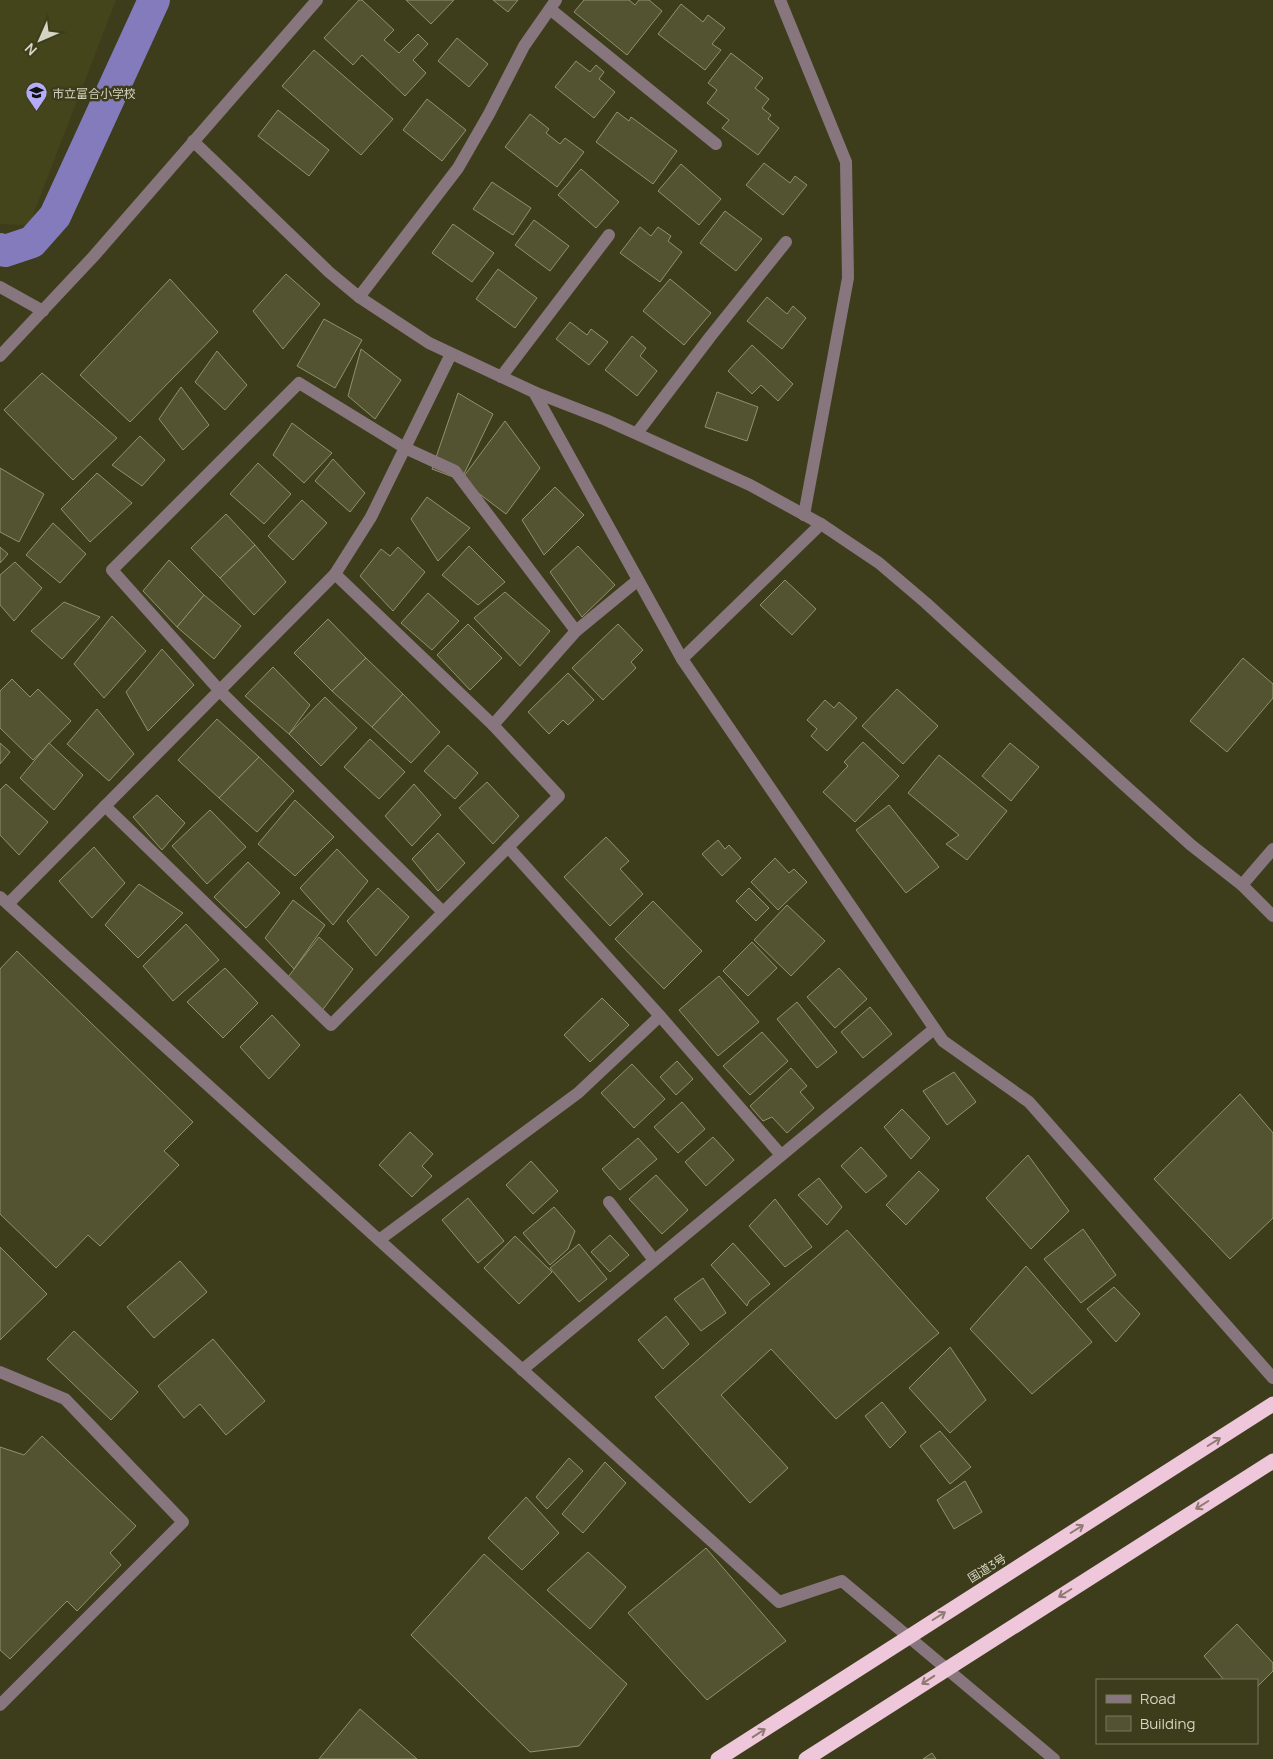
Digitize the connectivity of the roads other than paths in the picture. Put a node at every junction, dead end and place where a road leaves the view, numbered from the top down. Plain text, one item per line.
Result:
1 (317, 0) edge
2 (780, 0) edge
3 (553, 4) edge
4 (193, 141) junction
5 (716, 144) dead end
6 (609, 235) dead end
7 (786, 242) dead end
8 (0, 287) edge
9 (359, 297) junction
10 (43, 311) junction
11 (451, 354) junction
12 (0, 356) edge
13 (501, 377) junction
14 (534, 392) junction
15 (637, 433) junction
16 (405, 448) junction
17 (804, 515) junction
18 (821, 524) junction
19 (335, 574) junction
20 (638, 580) junction
21 (576, 631) junction
22 (682, 659) junction
23 (220, 690) junction
24 (493, 725) junction
25 (105, 806) junction
26 (508, 847) junction
27 (1273, 849) edge
28 (1242, 885) junction
29 (4, 901) edge
30 (443, 912) junction
31 (1273, 916) edge
32 (660, 1016) junction
33 (934, 1029) junction
34 (781, 1155) junction
35 (608, 1202) dead end
36 (379, 1240) junction
37 (654, 1260) junction
38 (522, 1370) junction
39 (0, 1372) edge
40 (1273, 1378) edge
41 (1273, 1404) edge
42 (1273, 1460) edge
43 (908, 1636) junction
44 (947, 1669) junction
45 (0, 1705) edge
46 (718, 1759) edge
47 (806, 1759) edge
48 (1054, 1759) edge

1 - 4 street
2 - 17 street
3 - 5 street
3 - 9 street
4 - 9 street
4 - 10 street
6 - 13 street
7 - 15 street
8 - 10 street
9 - 11 street
10 - 12 street
11 - 13 street
11 - 16 street
13 - 14 street
14 - 15 street
14 - 20 street
15 - 17 street
16 - 19 street
16 - 21 street
16 - 23 street
17 - 18 street
18 - 22 street
18 - 28 street
19 - 23 street
19 - 24 street
20 - 21 street
20 - 22 street
21 - 24 street
22 - 33 street
23 - 25 street
23 - 30 street
24 - 26 street
25 - 29 street
25 - 30 street
26 - 30 street
26 - 32 street
27 - 28 street
28 - 31 street
29 - 36 street
32 - 34 street
32 - 36 street
33 - 34 street
33 - 40 street
34 - 37 street
35 - 37 street
36 - 38 street
37 - 38 street
38 - 43 street
39 - 45 street
43 -> 41 highway, 国道3号
42 -> 44 highway
43 - 44 street
46 -> 43 highway, 国道3号
44 -> 47 highway
44 - 48 street

